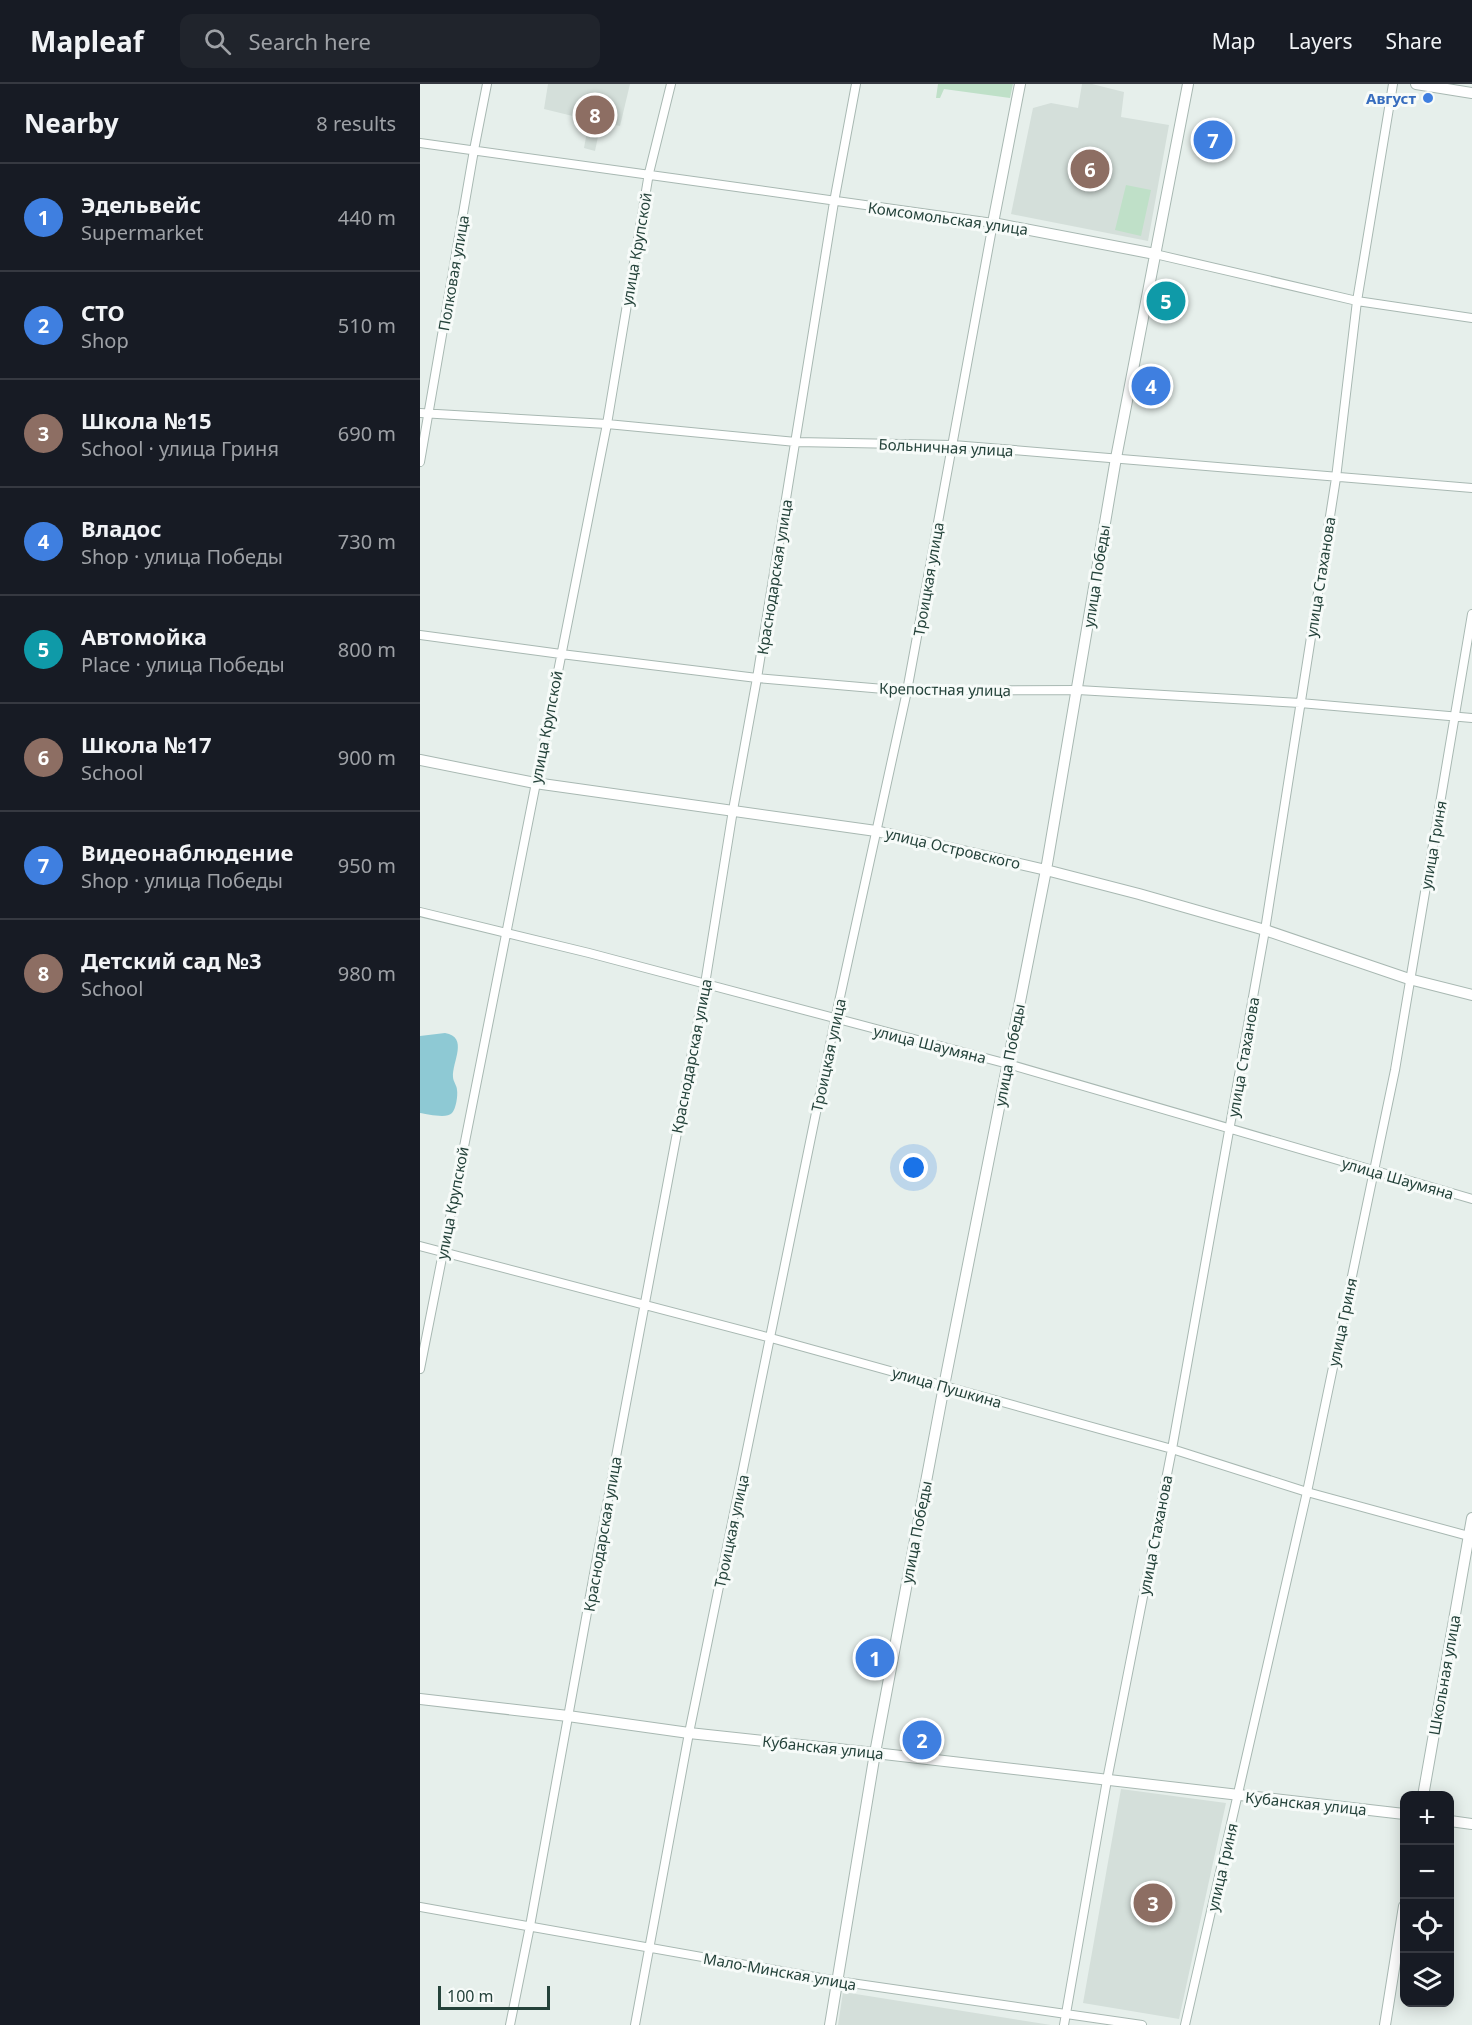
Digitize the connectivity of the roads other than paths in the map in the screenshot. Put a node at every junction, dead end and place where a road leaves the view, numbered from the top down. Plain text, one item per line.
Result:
1 (488, 84) edge
2 (671, 84) edge
3 (856, 84) edge
4 (1020, 84) edge
5 (1188, 84) edge
6 (1393, 84) edge
7 (1416, 84) edge
8 (1472, 93) edge
9 (420, 142) edge
10 (474, 150) junction
11 (649, 173) junction
12 (834, 202) junction
13 (993, 223) junction
14 (1155, 254) junction
15 (1358, 300) junction
16 (1472, 318) edge
17 (424, 414) edge
18 (607, 424) junction
19 (796, 442) junction
20 (952, 445) junction
21 (1116, 458) junction
22 (420, 462) edge
23 (1336, 478) junction
24 (1472, 488) edge
25 (1472, 614) edge
26 (420, 635) edge
27 (561, 654) junction
28 (758, 678) junction
29 (1078, 690) junction
30 (907, 691) junction
31 (1300, 703) junction
32 (1455, 716) junction
33 (1472, 718) edge
34 (420, 760) edge
35 (535, 783) junction
36 (733, 810) junction
37 (876, 831) junction
38 (1046, 870) junction
39 (420, 912) edge
40 (1265, 930) junction
41 (506, 933) junction
42 (1409, 979) junction
43 (705, 984) junction
44 (1472, 995) edge
45 (835, 1020) junction
46 (1008, 1064) junction
47 (1230, 1127) junction
48 (1373, 1171) junction
49 (1472, 1199) edge
50 (420, 1246) edge
51 (443, 1252) junction
52 (644, 1304) junction
53 (771, 1338) junction
54 (420, 1369) edge
55 (944, 1386) junction
56 (1172, 1449) junction
57 (1307, 1492) junction
58 (1472, 1518) edge
59 (1470, 1537) edge
60 (420, 1699) edge
61 (568, 1716) junction
62 (689, 1733) junction
63 (875, 1753) junction
64 (1107, 1780) junction
65 (1424, 1791) edge
66 (1238, 1795) junction
67 (1400, 1814) edge
68 (1454, 1822) edge
69 (1472, 1824) edge
70 (420, 1907) edge
71 (530, 1926) junction
72 (1400, 1931) edge
73 (650, 1949) junction
74 (837, 1981) junction
75 (1066, 2015) junction
76 (510, 2025) edge
77 (635, 2025) edge
78 (830, 2025) edge
79 (1064, 2025) edge
80 (1142, 2025) edge
81 (1185, 2025) edge
82 (1385, 2025) edge

1 - 10 street, Полковая улица
2 - 11 street, улица Крупской
3 - 12 street, Краснодарская улица
4 - 13 street, Троицкая улица
5 - 14 street, улица Победы
6 - 15 street, улица Стаханова
7 - 8 street
9 - 10 street, Комсомольская улица
10 - 11 street, Комсомольская улица
10 - 17 street, Полковая улица
11 - 12 street, Комсомольская улица
11 - 18 street, улица Крупской
12 - 13 street, Комсомольская улица
12 - 19 street, Краснодарская улица
13 - 14 street, Комсомольская улица
13 - 20 street, Троицкая улица
14 - 15 street, Комсомольская улица
14 - 21 street, улица Победы
15 - 16 street, Комсомольская улица
15 - 23 street, улица Стаханова
17 - 18 street, Больничная улица
17 - 22 street, Полковая улица
18 - 19 street, Больничная улица
18 - 27 street, улица Крупской
19 - 20 street, Больничная улица
19 - 28 street, Краснодарская улица
20 - 21 street, Больничная улица
20 - 30 street, Троицкая улица
21 - 23 street, Больничная улица
21 - 29 street, улица Победы
23 - 24 street, Больничная улица
23 - 31 street, улица Стаханова
25 - 32 street, улица Гриня
26 - 27 street, Крепостная улица
27 - 28 street, Крепостная улица
27 - 35 street, улица Крупской
28 - 30 street, Крепостная улица
28 - 36 street, Краснодарская улица
29 - 30 street, Крепостная улица
29 - 31 street, Крепостная улица
29 - 38 street, улица Победы
30 - 37 street, Троицкая улица
31 - 32 street, Крепостная улица
31 - 40 street, улица Стаханова
32 - 33 street, Крепостная улица
32 - 42 street, улица Гриня
34 - 35 street, улица Островского
35 - 36 street, улица Островского
35 - 41 street, улица Крупской
36 - 37 street, улица Островского
36 - 43 street, Краснодарская улица
37 - 38 street, улица Островского
37 - 45 street, Троицкая улица
38 - 40 street, улица Островского
38 - 46 street, улица Победы
39 - 41 street, улица Шаумяна
40 - 42 street, улица Островского
40 - 47 street, улица Стаханова
41 - 43 street, улица Шаумяна
41 - 51 street, улица Крупской
42 - 44 street, улица Островского
42 - 48 street, улица Гриня
43 - 45 street, улица Шаумяна
43 - 52 street, Краснодарская улица
45 - 46 street, улица Шаумяна
45 - 53 street, Троицкая улица
46 - 47 street, улица Шаумяна
46 - 55 street, улица Победы
47 - 48 street, улица Шаумяна
47 - 56 street, улица Стаханова
48 - 49 street, улица Шаумяна
48 - 57 street, улица Гриня
50 - 51 street, улица Пушкина
51 - 52 street, улица Пушкина
51 - 54 street, улица Крупской
52 - 53 street, улица Пушкина
52 - 61 street, Краснодарская улица
53 - 55 street, улица Пушкина
53 - 62 street, Троицкая улица
55 - 56 street, улица Пушкина
55 - 63 street, улица Победы
56 - 57 street, улица Пушкина
56 - 64 street, улица Стаханова
57 - 59 street, улица Пушкина
57 - 66 street, улица Гриня
58 - 59 street, Школьная улица
59 - 65 street, Школьная улица
60 - 61 street, Кубанская улица
61 - 62 street, Кубанская улица
61 - 71 street, Краснодарская улица
62 - 63 street, Кубанская улица
62 - 73 street, Троицкая улица
63 - 64 street, Кубанская улица
63 - 74 street, улица Победы
64 - 66 street, Кубанская улица
64 - 75 street, улица Стаханова
66 - 67 street, Кубанская улица
66 - 81 street, улица Гриня
68 - 69 street
70 - 71 street, Мало-Минская улица
71 - 73 street, Мало-Минская улица
71 - 76 street, Краснодарская улица
72 - 82 street
73 - 74 street, Мало-Минская улица
73 - 77 street, Троицкая улица
74 - 75 street, Мало-Минская улица
74 - 78 street, улица Победы
75 - 79 street, улица Стаханова
75 - 80 street, Мало-Минская улица

